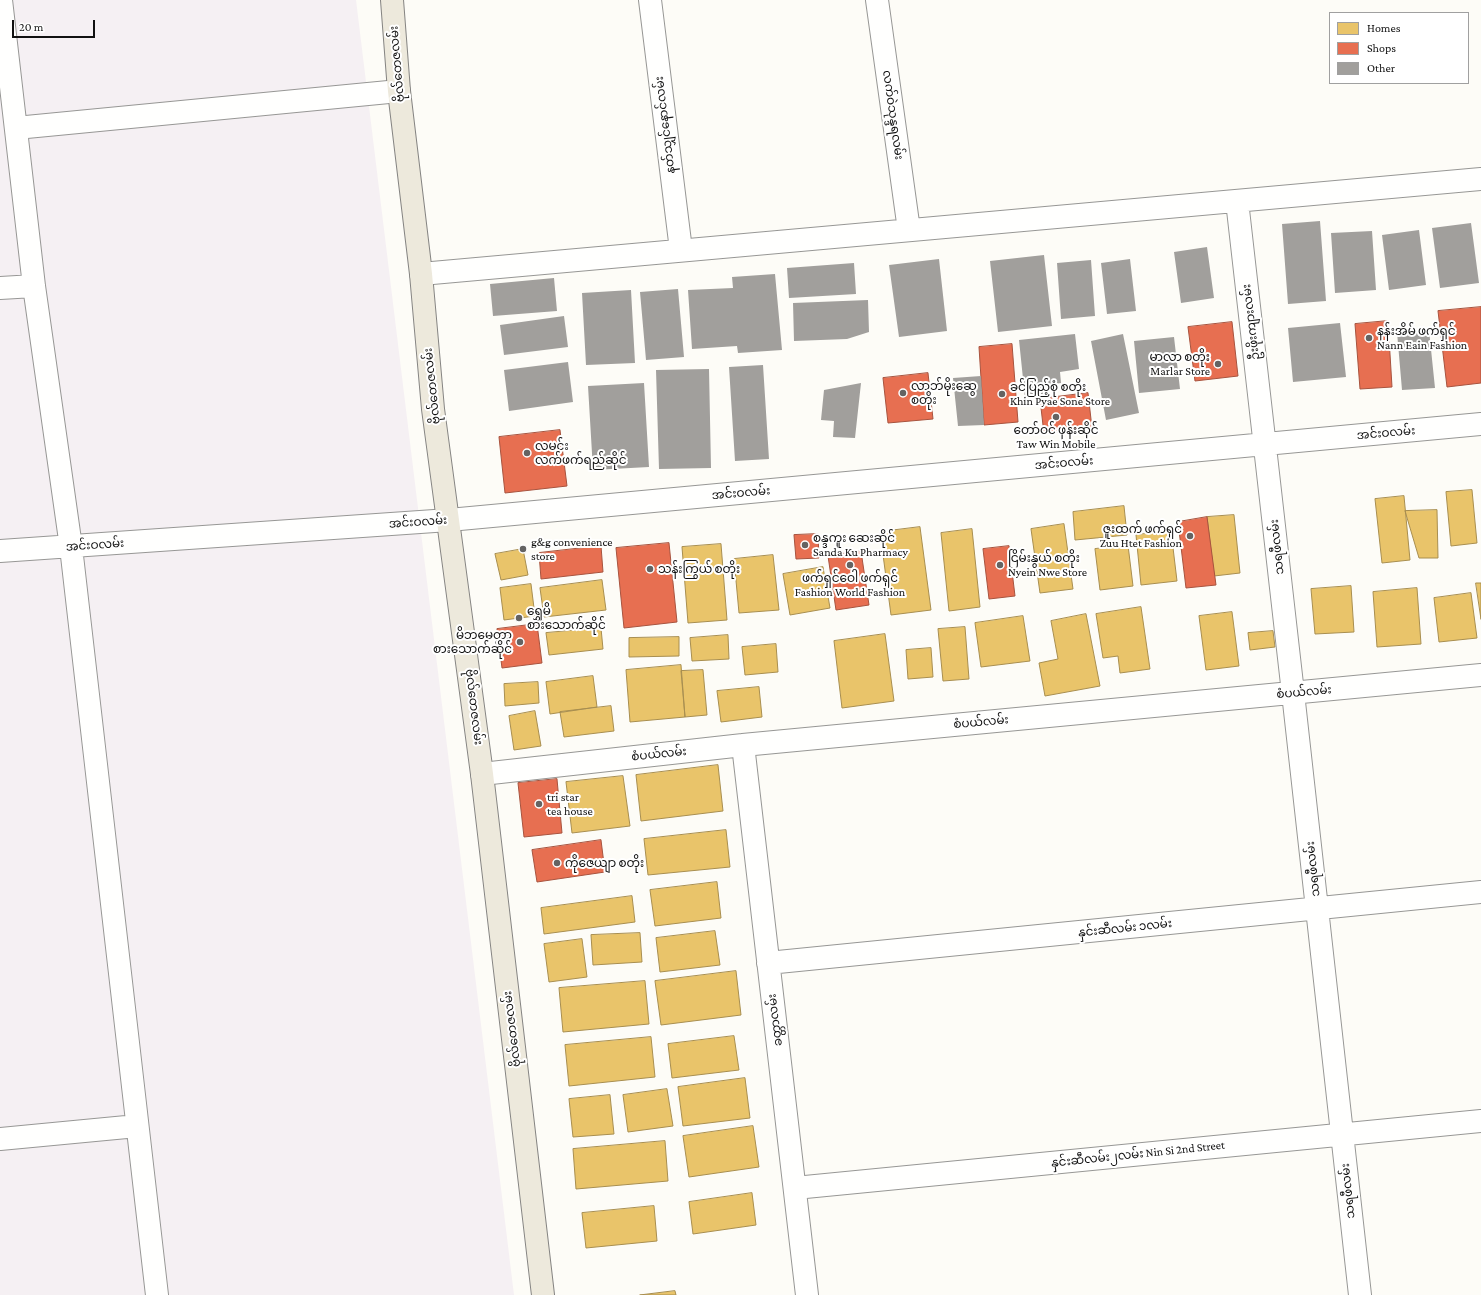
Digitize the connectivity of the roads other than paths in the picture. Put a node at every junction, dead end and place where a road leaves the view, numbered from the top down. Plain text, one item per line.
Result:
1 (1, 0) edge
2 (392, 0) edge
3 (650, 0) edge
4 (878, 0) edge
5 (399, 91) junction
6 (16, 128) junction
7 (1481, 179) edge
8 (1237, 201) junction
9 (909, 230) junction
10 (680, 250) junction
11 (421, 274) junction
12 (34, 286) junction
13 (0, 288) edge
14 (1481, 424) edge
15 (1265, 444) junction
16 (449, 520) junction
17 (71, 547) junction
18 (0, 551) edge
19 (1481, 675) edge
20 (1293, 693) junction
21 (742, 745) junction
22 (482, 774) junction
23 (1481, 892) edge
24 (1317, 908) junction
25 (768, 963) junction
26 (1481, 1121) edge
27 (137, 1126) junction
28 (1342, 1134) junction
29 (0, 1139) edge
30 (795, 1188) junction
31 (157, 1295) edge
32 (543, 1295) edge
33 (808, 1295) edge
34 (1360, 1295) edge

1 - 6 street
2 - 5 main road, ဗိုလ်တေဇလမ်း
3 - 10 street, နတ်သျှင်နောင်လမ်း
4 - 9 street, လက်ဝဲသုန္ဒရလမ်း
5 - 6 street
5 - 11 main road, ဗိုလ်တေဇလမ်း
6 - 12 street
7 - 8 street
8 - 9 street
8 - 15 street, ဦးဖိုးကျားလမ်း
9 - 10 street
10 - 11 street
11 - 16 main road, ဗိုလ်တေဇလမ်း
12 - 13 street
12 - 17 street
14 - 15 street, အင်းဝလမ်း
15 - 16 street, အင်းဝလမ်း
15 - 20 street, သရဖီလမ်း
16 - 17 street, အင်းဝလမ်း
16 - 22 main road, ဗိုလ်တေဇလမ်း
17 - 18 street, အင်းဝလမ်း
17 - 27 street
19 - 20 street, စံပယ်လမ်း
20 - 21 street, စံပယ်လမ်း
20 - 24 street, သရဖီလမ်း
21 - 22 street, စံပယ်လမ်း
21 - 25 street, ခတ္တာလမ်း
22 - 32 main road, ဗိုလ်တေဇလမ်း
23 - 24 street, နှင်းဆီလမ်း ၁လမ်း
24 - 25 street, နှင်းဆီလမ်း ၁လမ်း
24 - 28 street, သရဖီလမ်း
25 - 30 street, ခတ္တာလမ်း
26 - 28 street, နှင်းဆီလမ်း၂လမ်း Nin Si 2nd Street
27 - 29 street
27 - 31 street
28 - 30 street, နှင်းဆီလမ်း၂လမ်း Nin Si 2nd Street
28 - 34 street, သရဖီလမ်း
30 - 33 street, ခတ္တာလမ်း

